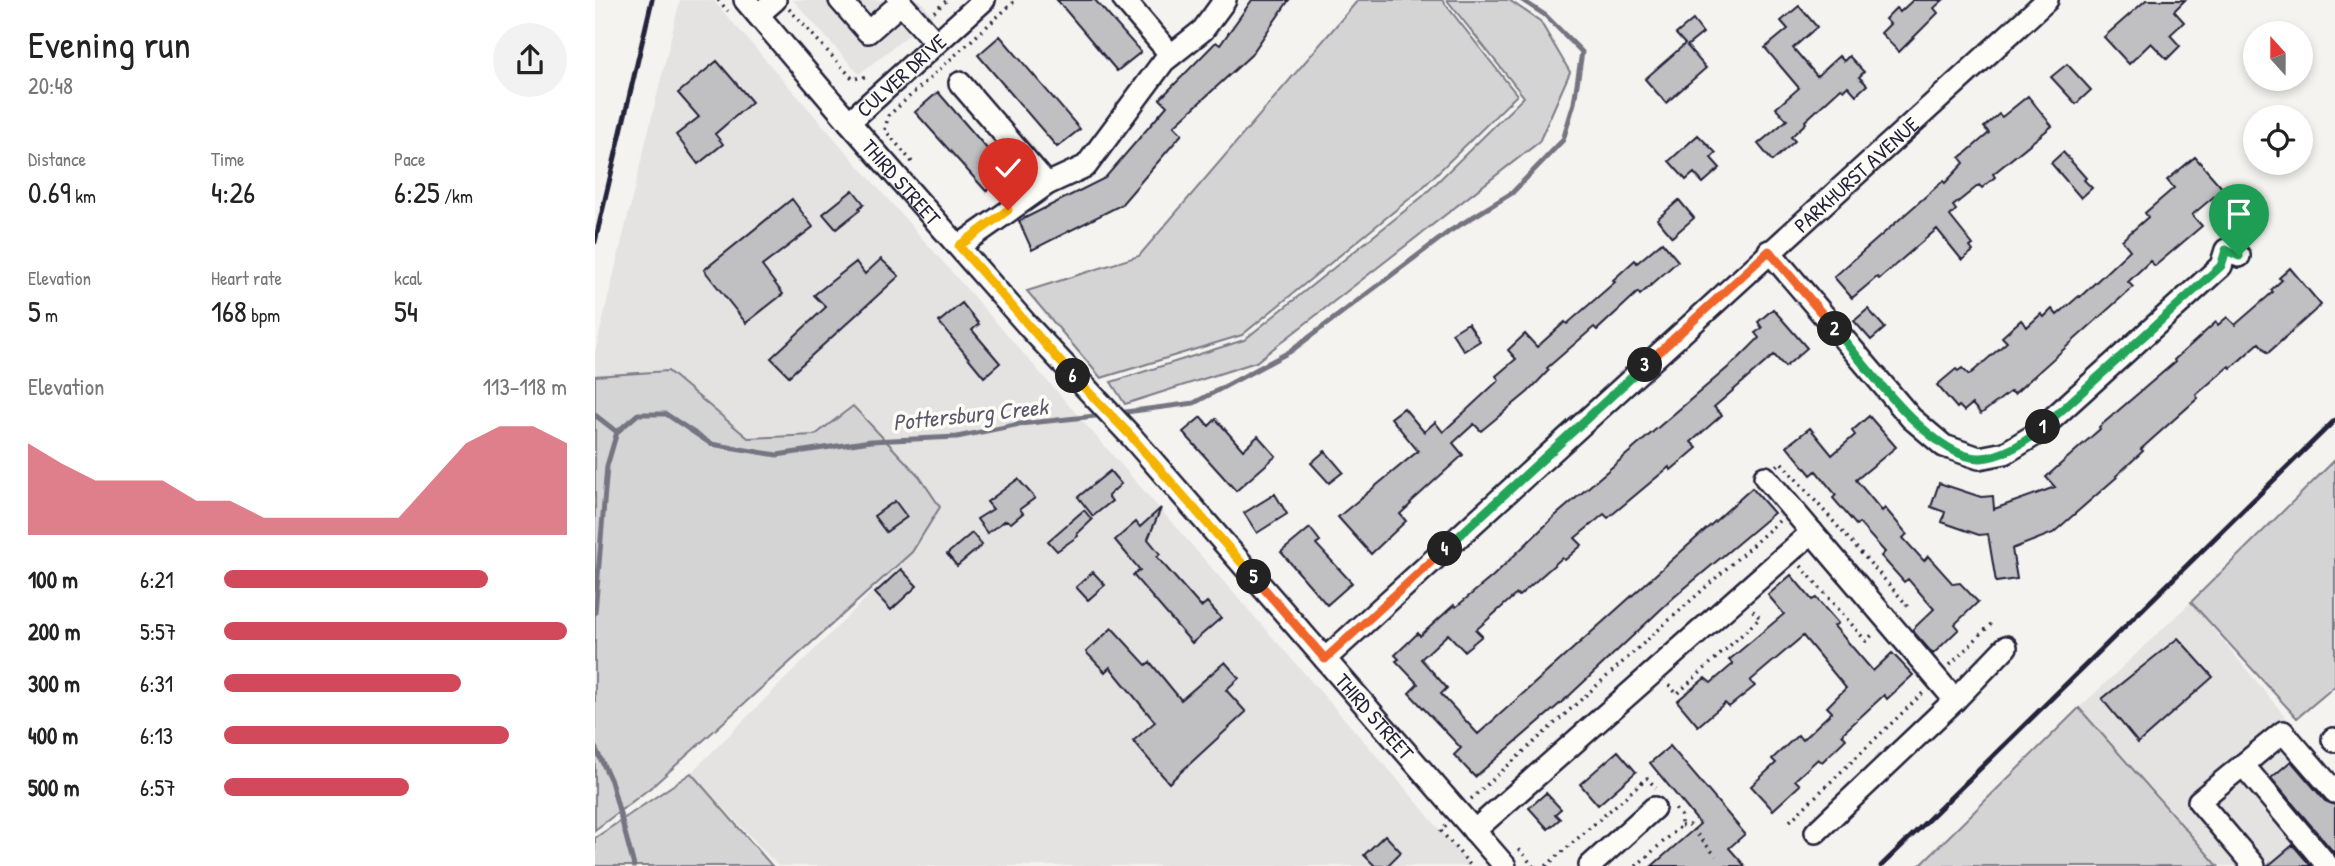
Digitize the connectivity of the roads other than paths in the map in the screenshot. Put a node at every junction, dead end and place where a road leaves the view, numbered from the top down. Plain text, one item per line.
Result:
1 (840, 0) edge
2 (983, 0) edge
3 (1124, 0) edge
4 (1226, 0) edge
5 (2047, 0) edge
6 (899, 1) edge
7 (780, 2) edge
8 (751, 8) edge
9 (936, 43) junction
10 (1171, 55) junction
11 (960, 83) dead end
12 (849, 122) junction
13 (1047, 184) junction
14 (959, 246) junction
15 (1769, 251) junction
16 (2239, 256) dead end
17 (1765, 477) dead end
18 (1812, 532) junction
19 (2006, 647) dead end
20 (1325, 659) junction
21 (1955, 700) junction
22 (2243, 765) junction
23 (2335, 792) edge
24 (1654, 808) dead end
25 (1475, 831) junction
26 (1815, 832) dead end
27 (1505, 866) edge
28 (1590, 866) edge
29 (2254, 866) edge
30 (2327, 866) edge

1 - 6 street
2 - 9 street, CULVER DRIVE
3 - 10 street
4 - 10 street
5 - 15 street, PARKHURST AVENUE
6 - 9 street
7 - 8 street
8 - 12 street, THIRD STREET
9 - 12 street, CULVER DRIVE
10 - 13 street
11 - 13 street
12 - 14 street, THIRD STREET
13 - 14 street
14 - 20 street, THIRD STREET
15 - 16 street
15 - 20 street, PARKHURST AVENUE
17 - 18 street
18 - 21 street
18 - 25 street
19 - 21 street
20 - 25 street, THIRD STREET
21 - 26 street
22 - 23 street
22 - 29 street
22 - 30 street
24 - 28 street
25 - 27 street, THIRD STREET

